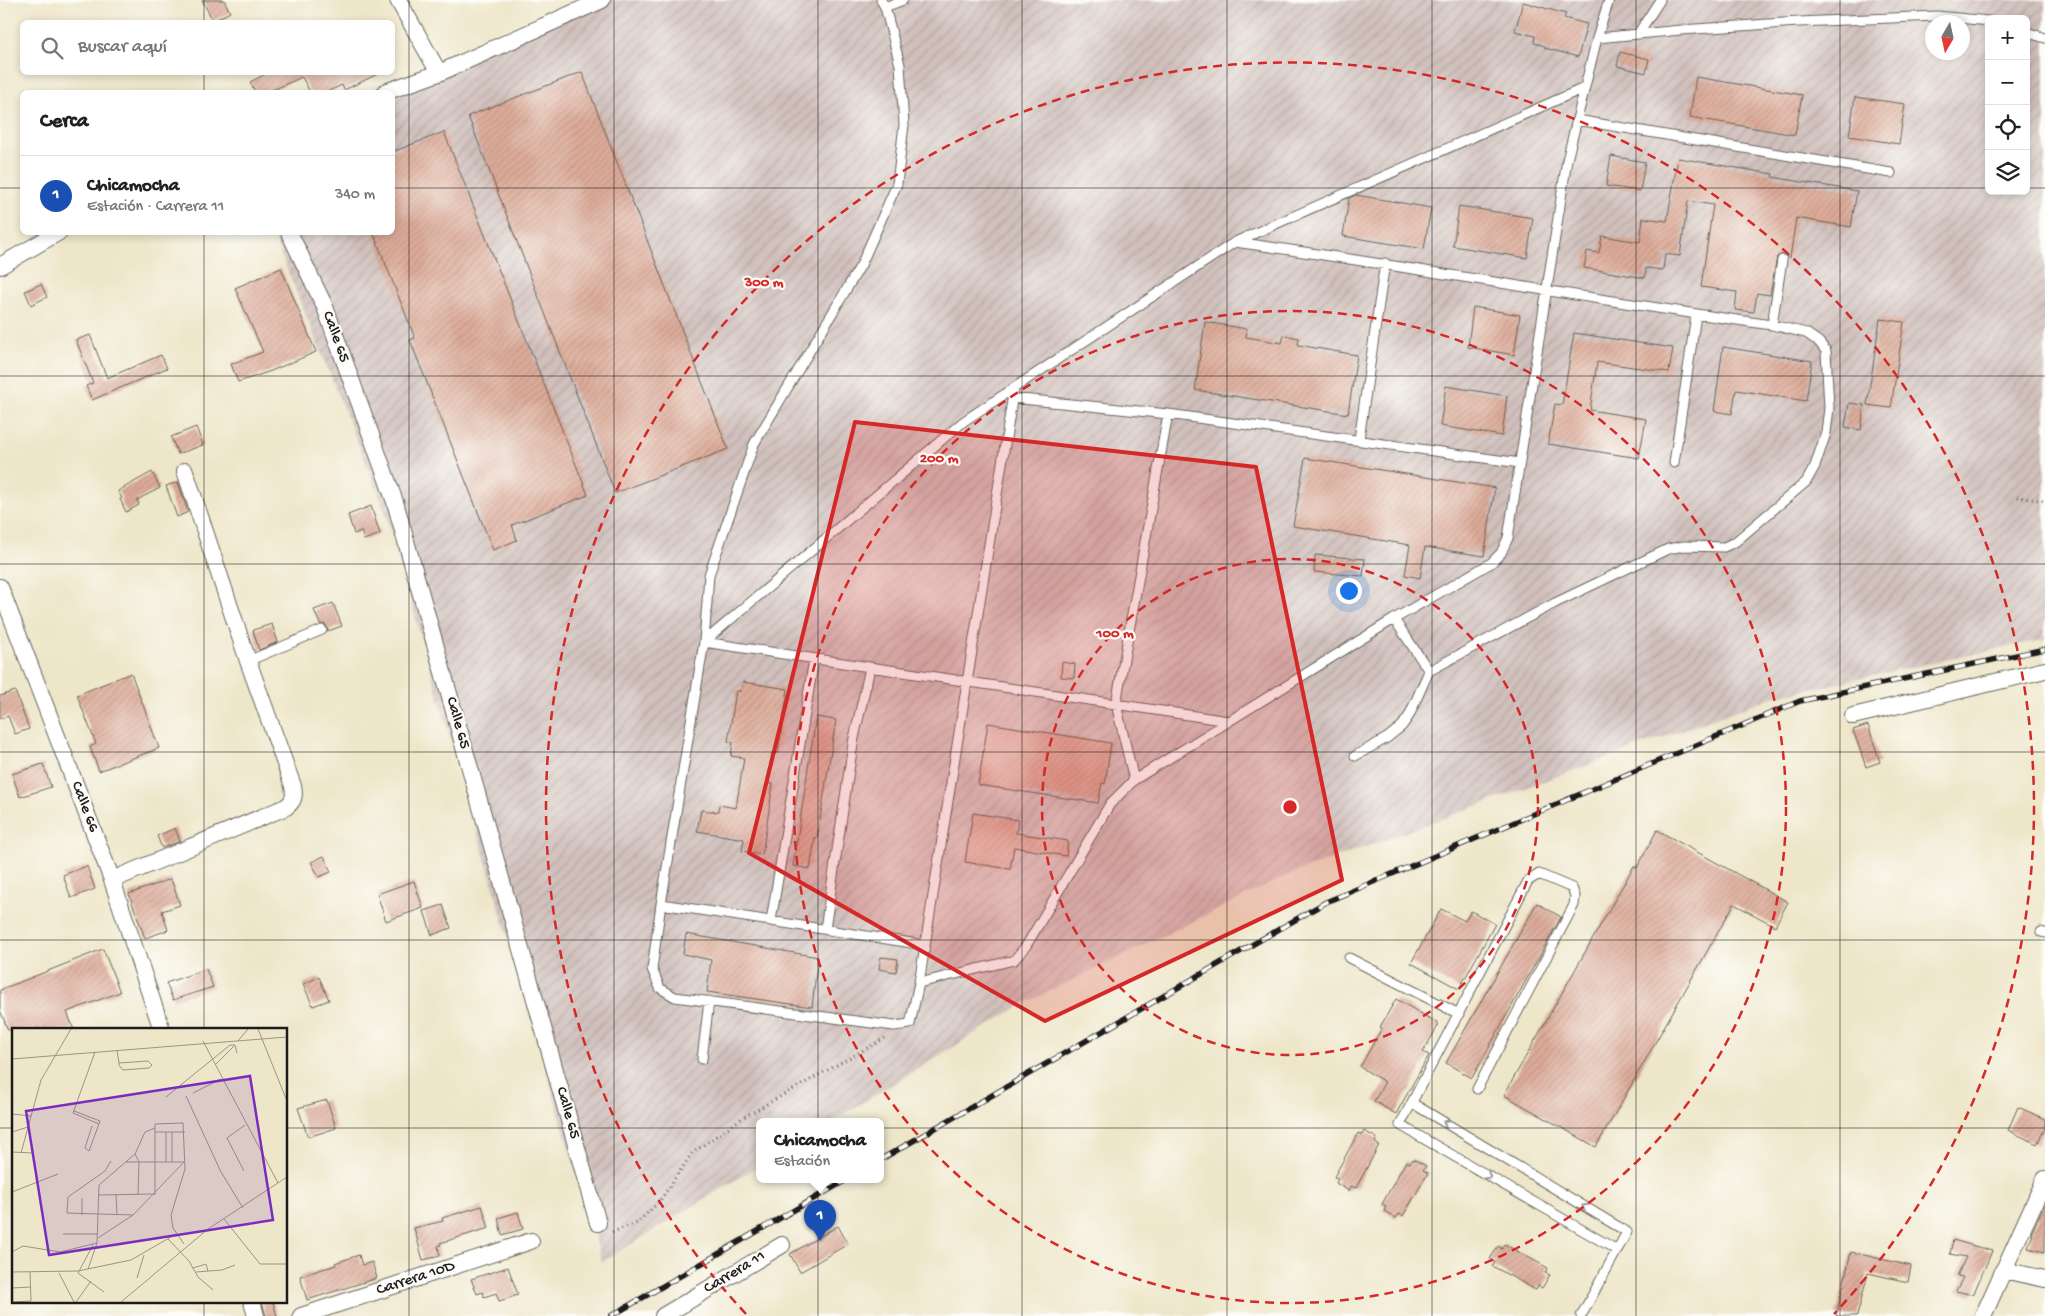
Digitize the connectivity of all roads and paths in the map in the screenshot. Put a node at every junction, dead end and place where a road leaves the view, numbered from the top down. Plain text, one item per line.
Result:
1 (398, 0) edge
2 (602, 0) edge
3 (903, 0) edge
4 (1609, 0) edge
5 (1660, 0) edge
6 (883, 4) edge
7 (1985, 21) edge
8 (2030, 33) edge
9 (1638, 34) junction
10 (1597, 38) junction
11 (2045, 38) edge
12 (439, 73) junction
13 (1584, 88) junction
14 (391, 90) edge
15 (1576, 120) junction
16 (1891, 173) dead end
17 (54, 235) edge
18 (290, 235) edge
19 (1235, 242) junction
20 (1782, 260) dead end
21 (1385, 263) junction
22 (0, 266) edge
23 (1547, 291) junction
24 (1696, 315) junction
25 (1772, 325) junction
26 (1014, 388) junction
27 (1012, 398) junction
28 (1168, 414) junction
29 (1359, 439) junction
30 (1520, 463) junction
31 (1674, 463) dead end
32 (184, 471) dead end
33 (2017, 497) dead end
34 (2045, 501) edge
35 (0, 587) edge
36 (1394, 619) junction
37 (322, 630) dead end
38 (704, 642) junction
39 (814, 658) junction
40 (248, 662) junction
41 (870, 668) junction
42 (2045, 670) edge
43 (1429, 671) junction
44 (967, 682) junction
45 (1116, 704) junction
46 (1853, 716) dead end
47 (1228, 721) junction
48 (1355, 756) dead end
49 (1134, 780) junction
50 (112, 880) junction
51 (660, 904) junction
52 (771, 921) junction
53 (825, 929) junction
54 (925, 945) junction
55 (1349, 958) dead end
56 (919, 983) junction
57 (709, 1002) junction
58 (1459, 1014) junction
59 (910, 1024) junction
60 (161, 1028) edge
61 (702, 1059) dead end
62 (1477, 1089) dead end
63 (1412, 1103) junction
64 (2045, 1180) edge
65 (598, 1223) joint
66 (532, 1241) dead end
67 (782, 1245) dead end
68 (1617, 1250) junction
69 (2003, 1270) junction
70 (2045, 1279) edge
71 (301, 1316) edge
72 (663, 1316) edge
73 (1581, 1316) edge
74 (1983, 1316) edge

1 - 12 street
2 - 12 street
3 - 6 lane
4 - 10 lane
5 - 9 lane
6 - 38 lane
7 - 9 lane
8 - 11 lane
9 - 10 lane
10 - 13 lane
12 - 14 street
13 - 15 lane
13 - 19 lane
15 - 16 lane
15 - 23 lane
17 - 22 street
18 - 65 street, Calle 65
19 - 21 lane
19 - 26 lane
20 - 25 lane
21 - 23 lane
21 - 29 lane
23 - 24 lane
23 - 30 lane
24 - 25 lane
24 - 31 lane
25 - 43 lane
26 - 27 lane
26 - 38 lane
27 - 28 lane
27 - 44 lane
28 - 29 lane
28 - 45 lane
29 - 30 lane
30 - 36 lane
32 - 40 street
33 - 34 path
35 - 50 street, Calle 66
36 - 43 lane
36 - 47 lane
37 - 40 lane
38 - 39 lane
38 - 51 lane
39 - 41 lane
39 - 52 lane
40 - 50 street
41 - 44 lane
41 - 53 lane
42 - 46 street
43 - 48 lane
44 - 45 lane
44 - 54 lane
45 - 47 lane
45 - 49 lane
47 - 49 lane
49 - 56 lane
50 - 60 street, Calle 66
51 - 52 lane
51 - 57 lane
52 - 53 lane
53 - 54 lane
54 - 56 lane
55 - 58 lane
56 - 59 lane
57 - 59 lane
57 - 61 lane
58 - 62 lane
58 - 63 lane
59 - 65 path
68 -> 63 lane
63 -> 68 lane
64 - 69 street
66 - 71 street, Carrera 10D
67 - 72 street, Carrera 11
68 - 73 lane
69 - 70 street
69 - 74 street

